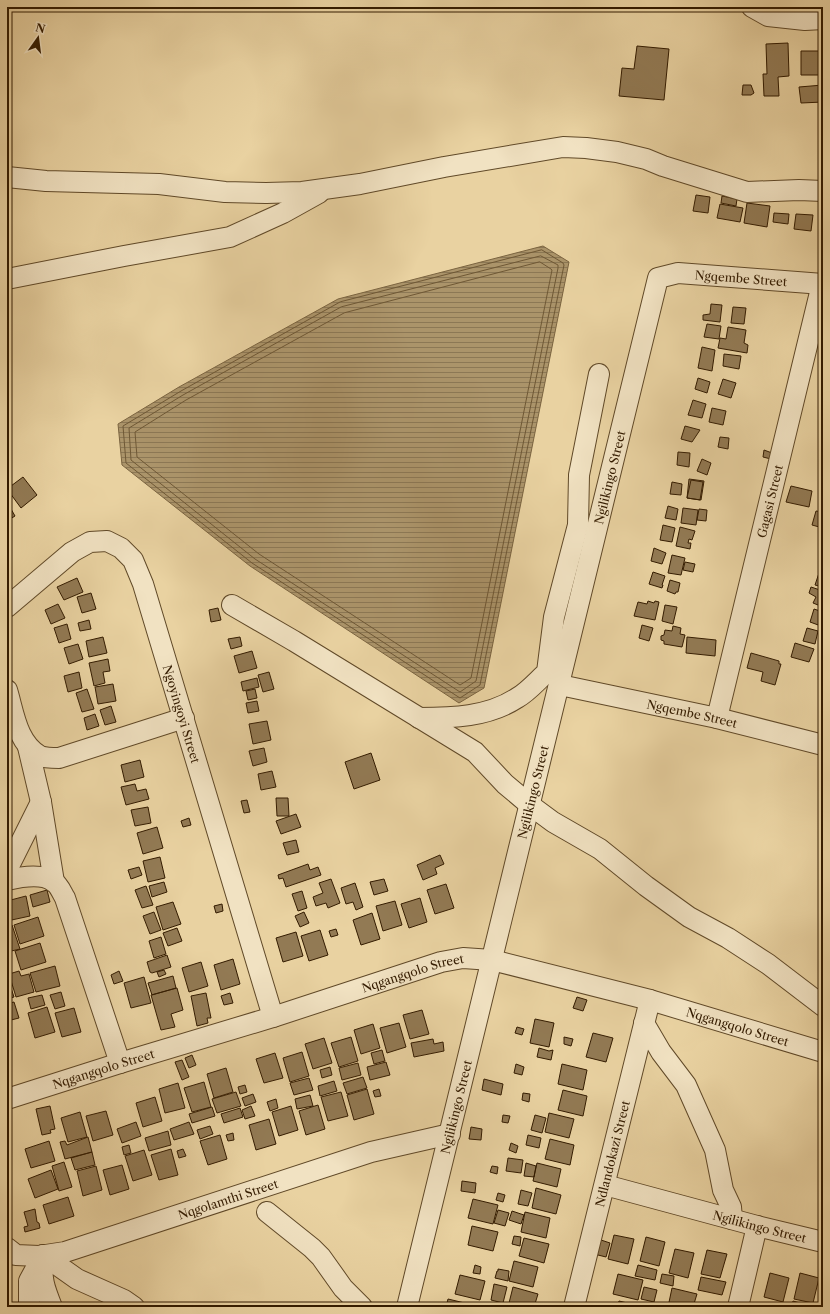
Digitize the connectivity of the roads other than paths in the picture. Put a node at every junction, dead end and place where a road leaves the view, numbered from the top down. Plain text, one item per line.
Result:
1 (752, 7) edge
2 (823, 19) edge
3 (7, 177) edge
4 (327, 188) junction
5 (823, 191) edge
6 (658, 278) joint
7 (7, 280) edge
8 (822, 284) edge
9 (599, 374) dead end
10 (232, 605) dead end
11 (7, 607) edge
12 (560, 685) junction
13 (7, 690) edge
14 (184, 718) junction
15 (418, 718) junction
16 (716, 718) junction
17 (823, 745) edge
18 (28, 747) junction
19 (41, 802) junction
20 (530, 805) junction
21 (7, 870) edge
22 (7, 880) edge
23 (54, 882) junction
24 (492, 960) junction
25 (650, 1000) junction
26 (823, 1006) edge
27 (273, 1018) junction
28 (644, 1023) junction
29 (823, 1052) edge
30 (120, 1063) junction
31 (7, 1099) edge
32 (450, 1134) junction
33 (605, 1185) junction
34 (267, 1212) dead end
35 (732, 1219) junction
36 (757, 1226) junction
37 (823, 1242) edge
38 (7, 1248) edge
39 (43, 1255) junction
40 (29, 1307) edge
41 (52, 1307) edge
42 (134, 1307) edge
43 (362, 1307) edge
44 (407, 1307) edge
45 (574, 1307) edge
46 (738, 1307) edge

1 - 2 street
3 - 4 street
4 - 5 street
4 - 7 street
6 - 8 street, Ngqembe Street
6 - 12 street, Ngilikingo Street
8 - 16 street, Gagasi Street
9 - 15 street
10 - 15 street
11 - 14 street, Ngoyingoyi Street
12 - 16 street, Ngqembe Street
12 - 20 street, Ngilikingo Street
13 - 18 street
14 - 18 street
14 - 27 street, Ngoyingoyi Street
15 - 20 street
16 - 17 street, Ngqembe Street
18 - 19 street
19 - 21 street
19 - 23 street
20 - 24 street, Ngilikingo Street
20 - 26 street
22 - 23 street
23 - 30 street
24 - 25 street, Nqgangqolo Street
24 - 27 street, Nqgangqolo Street
24 - 32 street, Ngilikingo Street
25 - 28 street, Ndlandokazi Street
25 - 29 street, Nqgangqolo Street
27 - 30 street, Nqgangqolo Street
28 - 33 street, Ndlandokazi Street
28 - 35 street
30 - 31 street, Nqgangqolo Street
32 - 39 street, Nqgolamthi Street
32 - 44 street, Ngilikingo Street
33 - 35 street, Ngilikingo Street
33 - 45 street, Ndlandokazi Street
34 - 43 street
35 - 36 street, Ngilikingo Street
36 - 37 street, Ngilikingo Street
36 - 46 street
38 - 39 street, Nqgolamthi Street
39 - 40 street
39 - 41 street
39 - 42 street

